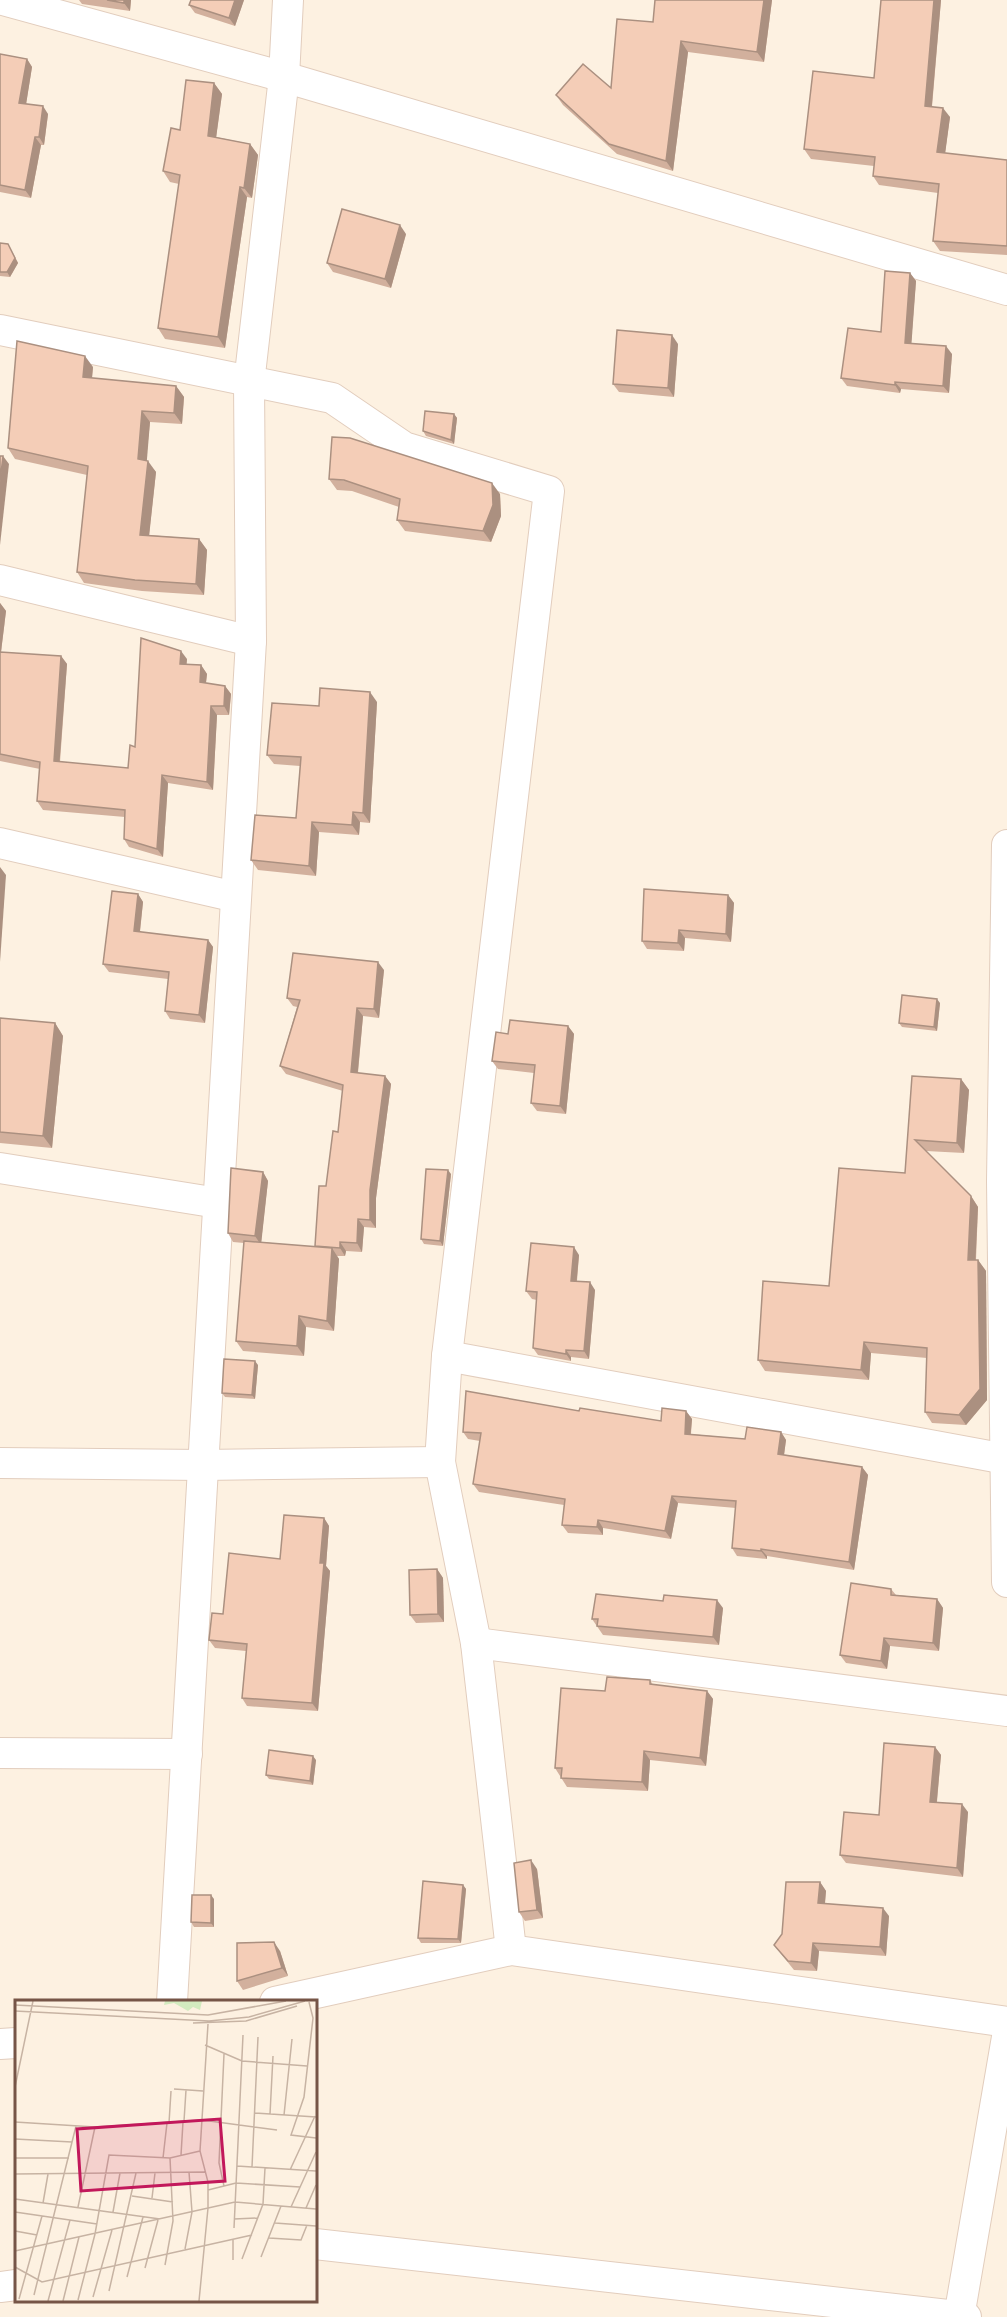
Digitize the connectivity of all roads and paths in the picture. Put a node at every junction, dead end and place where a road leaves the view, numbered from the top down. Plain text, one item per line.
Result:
1 (3, 0) edge
2 (288, 0) edge
3 (284, 77) junction
4 (1007, 290) edge
5 (0, 330) edge
6 (249, 383) junction
7 (0, 580) edge
8 (251, 641) junction
9 (0, 843) edge
10 (1007, 845) edge
11 (236, 897) junction
12 (0, 1168) edge
13 (218, 1203) junction
14 (447, 1356) junction
15 (0, 1462) edge
16 (440, 1462) junction
17 (203, 1465) junction
18 (1006, 1478) edge
19 (1007, 1582) edge
20 (476, 1643) junction
21 (1007, 1711) edge
22 (0, 1754) edge
23 (187, 1754) junction
24 (511, 1950) junction
25 (172, 2000) edge
26 (284, 2000) edge
27 (1007, 2022) edge
28 (1007, 2037) edge
29 (15, 2043) edge
30 (0, 2044) edge
31 (316, 2244) edge
32 (15, 2285) edge
33 (0, 2288) edge
34 (961, 2317) edge

1 - 3 street
2 - 3 street
3 - 4 street
3 - 6 street
5 - 6 street
6 - 8 street
6 - 14 street
7 - 8 street
8 - 11 street
9 - 11 street
10 - 18 street
11 - 13 street
12 - 13 street
13 - 17 street
14 - 16 street
14 - 18 street
15 - 17 street
16 - 17 street
16 - 20 street
17 - 23 street
18 - 19 street
20 - 21 street
20 - 24 street
22 - 23 street
23 - 25 street
24 - 26 street
24 - 27 street
28 - 34 street
29 - 30 street
31 - 34 street
32 - 33 street

